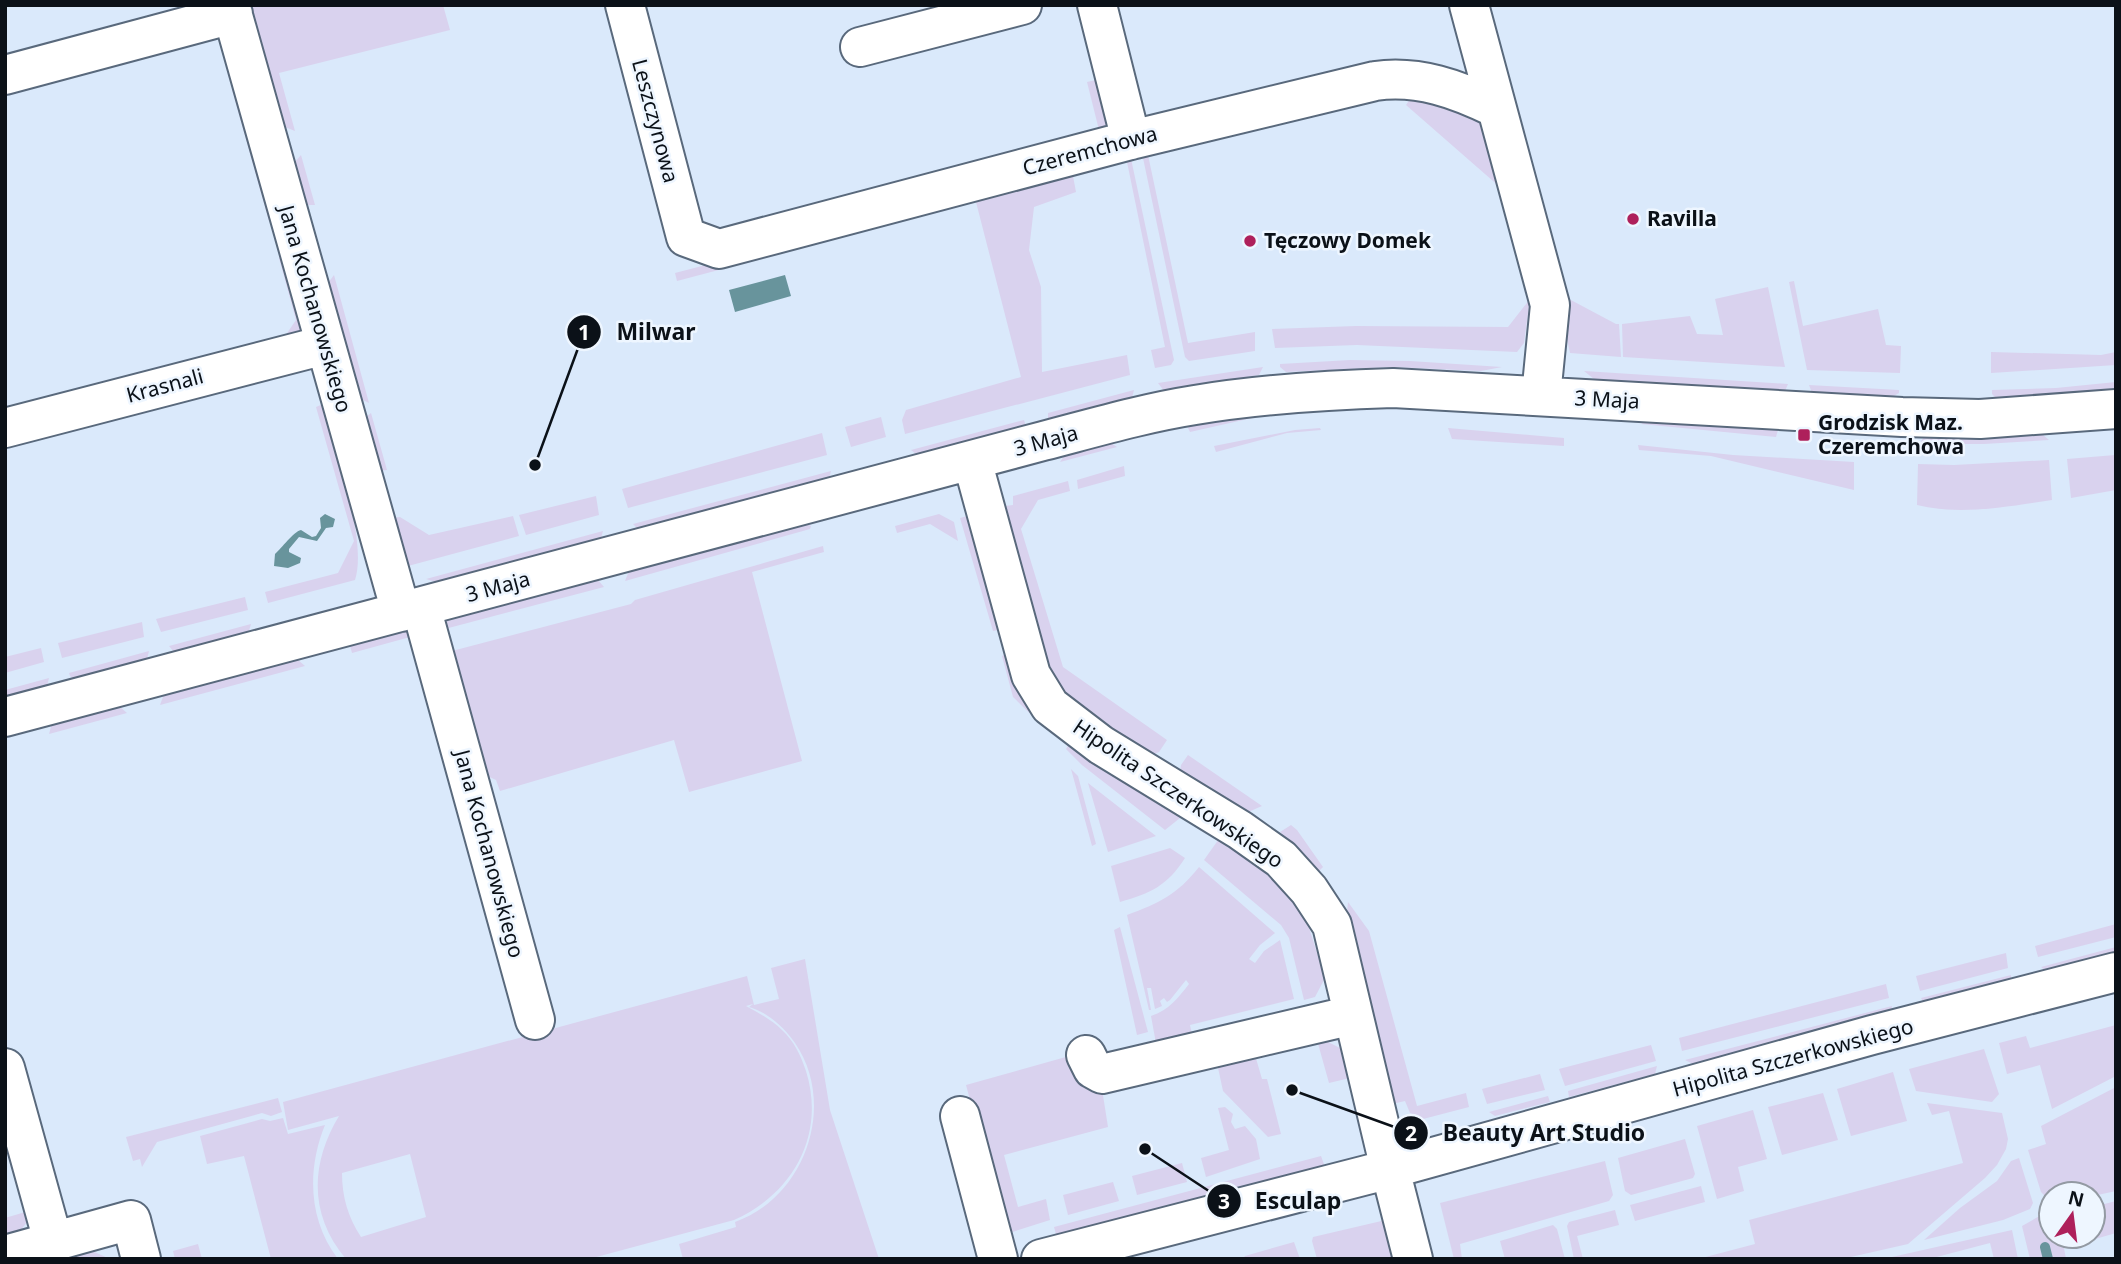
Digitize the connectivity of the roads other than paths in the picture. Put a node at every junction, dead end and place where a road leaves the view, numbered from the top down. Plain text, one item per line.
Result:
1 (625, 5) edge
2 (1022, 5) edge
3 (1097, 5) edge
4 (1469, 5) edge
5 (231, 10) edge
6 (860, 47) dead end
7 (5, 75) edge
8 (1496, 108) junction
9 (1131, 140) junction
10 (685, 237) joint
11 (325, 345) junction
12 (1541, 396) junction
13 (2116, 409) edge
14 (5, 428) edge
15 (972, 460) junction
16 (411, 610) junction
17 (5, 717) edge
18 (2116, 972) edge
19 (1353, 1015) junction
20 (535, 1020) dead end
21 (1086, 1055) dead end
22 (5, 1068) edge
23 (960, 1116) dead end
24 (1390, 1169) junction
25 (49, 1224) junction
26 (5, 1255) edge
27 (141, 1259) edge
28 (998, 1259) edge
29 (1041, 1259) edge
30 (1413, 1259) edge

1 - 10 street, Leszczynowa
2 - 6 street
3 - 9 street
4 - 8 street
5 - 7 street
5 - 11 street, Jana Kochanowskiego
8 - 9 street, Czeremchowa
8 - 12 street
9 - 10 street, Czeremchowa
11 - 14 street, Krasnali
11 - 16 street, Jana Kochanowskiego
12 - 13 street, 3 Maja
12 - 15 street, 3 Maja
15 - 16 street, 3 Maja
15 - 19 street, Hipolita Szczerkowskiego
16 - 17 street, 3 Maja
16 - 20 street, Jana Kochanowskiego
18 - 24 street, Hipolita Szczerkowskiego
19 - 21 street
19 - 24 street, Hipolita Szczerkowskiego
22 - 25 street
23 - 28 street
24 - 29 street, Hipolita Szczerkowskiego
24 - 30 street
25 - 26 street
25 - 27 street

